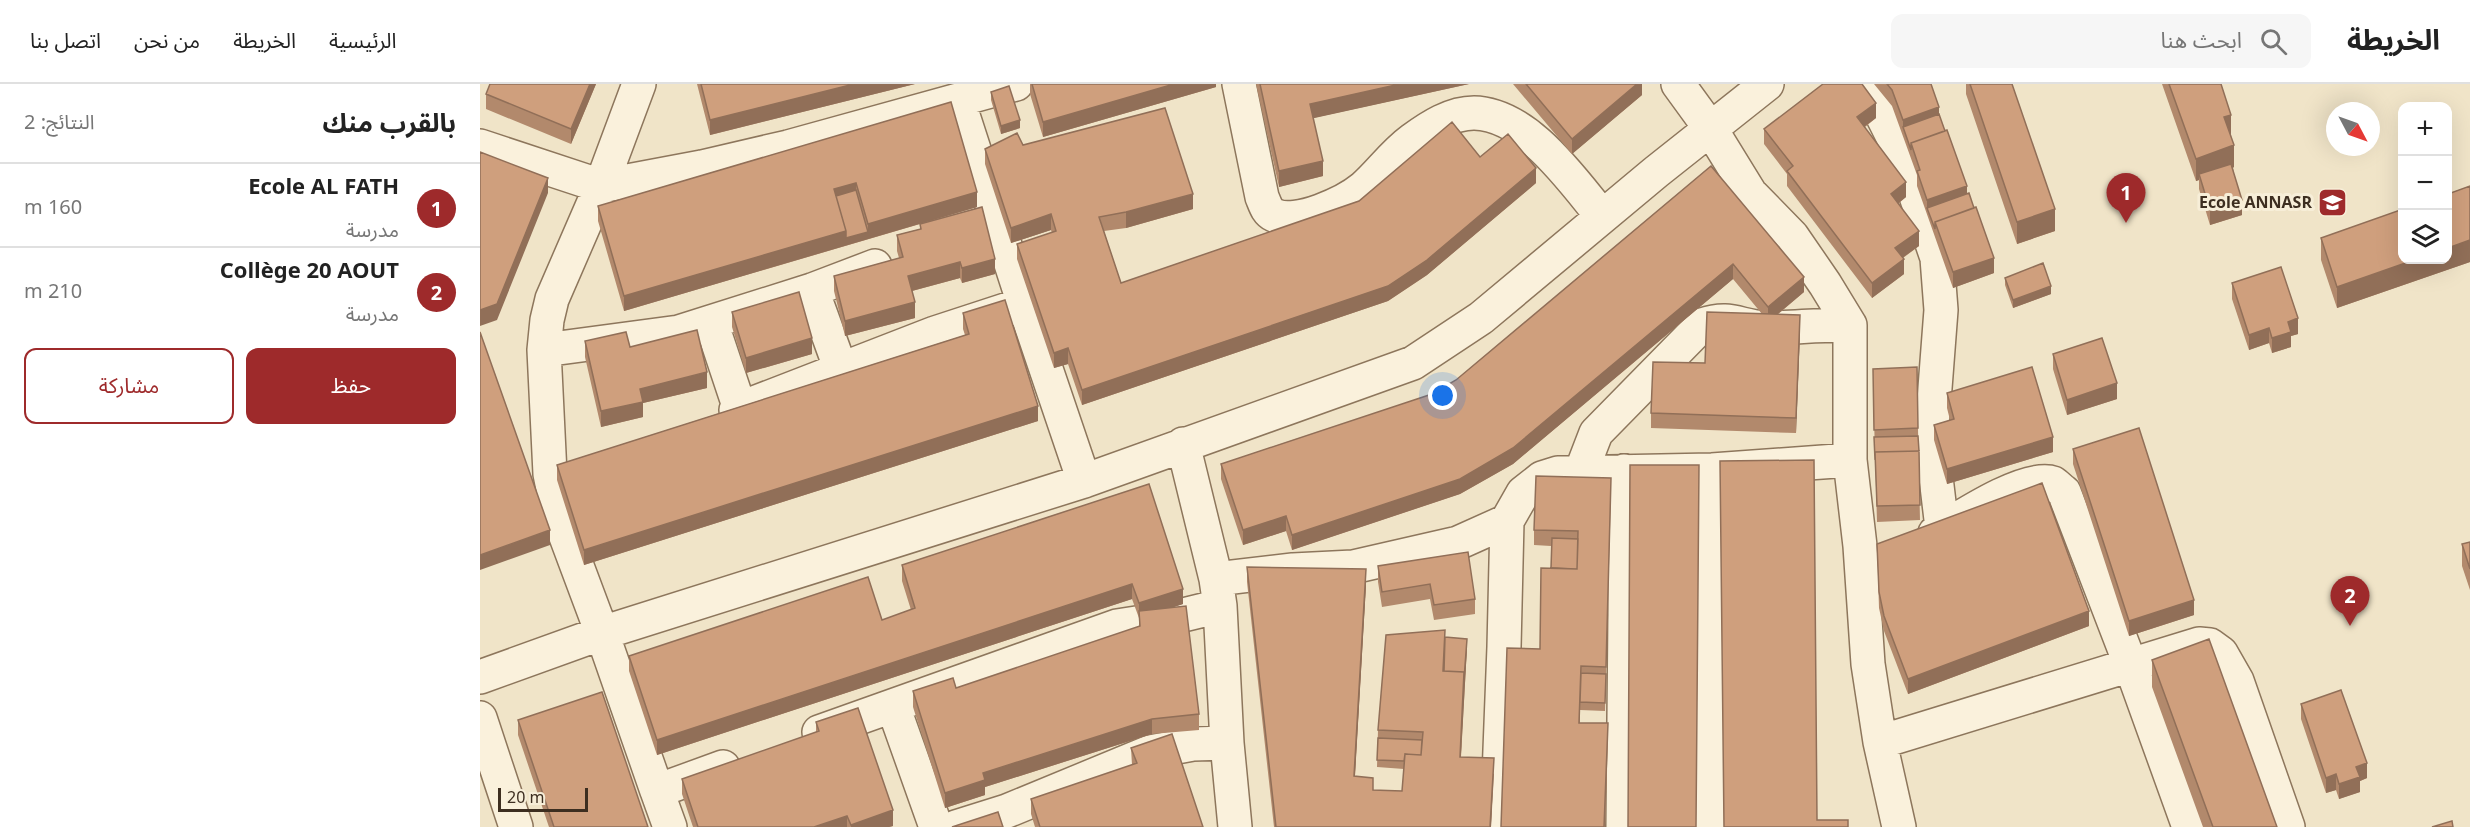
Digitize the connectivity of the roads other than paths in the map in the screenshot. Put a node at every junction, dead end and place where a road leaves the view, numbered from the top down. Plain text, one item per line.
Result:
1 (639, 84) edge
2 (1016, 84) edge
3 (1239, 84) edge
4 (1678, 84) edge
5 (1767, 84) edge
6 (1860, 84) edge
7 (958, 100) junction
8 (1710, 128) junction
9 (480, 146) edge
10 (601, 186) junction
11 (1602, 216) junction
12 (882, 263) edge
13 (812, 290) junction
14 (1024, 304) junction
15 (711, 322) junction
16 (1850, 325) junction
17 (544, 350) junction
18 (841, 370) junction
19 (740, 409) junction
20 (706, 420) edge
21 (1183, 444) junction
22 (1850, 460) junction
23 (583, 463) edge
24 (1712, 470) junction
25 (1624, 471) junction
26 (1581, 472) junction
27 (550, 474) junction
28 (1084, 481) junction
29 (1507, 521) junction
30 (1942, 528) junction
31 (1886, 543) junction
32 (1218, 592) junction
33 (602, 633) junction
34 (2131, 666) junction
35 (480, 677) edge
36 (893, 706) junction
37 (480, 718) edge
38 (1880, 742) junction
39 (789, 743) edge
40 (1227, 743) junction
41 (746, 759) edge
42 (657, 791) junction
43 (516, 827) edge
44 (670, 827) edge
45 (936, 827) edge
46 (956, 827) edge
47 (1234, 827) edge
48 (1497, 827) edge
49 (1623, 827) edge
50 (1711, 827) edge
51 (1899, 827) edge
52 (2189, 827) edge
53 (2288, 827) edge

1 - 10 street
2 - 7 street
3 - 11 street
4 - 8 street
5 - 8 street
6 - 30 street
7 - 10 street
7 - 14 street
8 - 11 street
8 - 16 street
9 - 10 street
10 - 17 street
11 - 21 street
12 - 13 street
13 - 15 street
13 - 18 street
14 - 18 street
14 - 28 street
15 - 17 street
15 - 19 street
16 - 22 street
16 - 26 street
17 - 27 street
18 - 19 street
19 - 20 street
21 - 28 street
21 - 32 street
22 - 24 street
22 - 31 street
23 - 27 street
24 - 25 street
24 - 50 street
25 - 26 street
25 - 49 street
26 - 29 street
27 - 33 street
28 - 33 street
29 - 32 street
29 - 48 street
30 - 31 street
30 - 34 street
31 - 38 street
32 - 36 street
32 - 40 street
33 - 35 street
33 - 42 street
34 - 38 street
34 - 52 street
34 - 53 street
36 - 39 street
36 - 45 street
37 - 43 street
38 - 51 street
40 - 46 street
40 - 47 street
41 - 42 street
42 - 44 street

